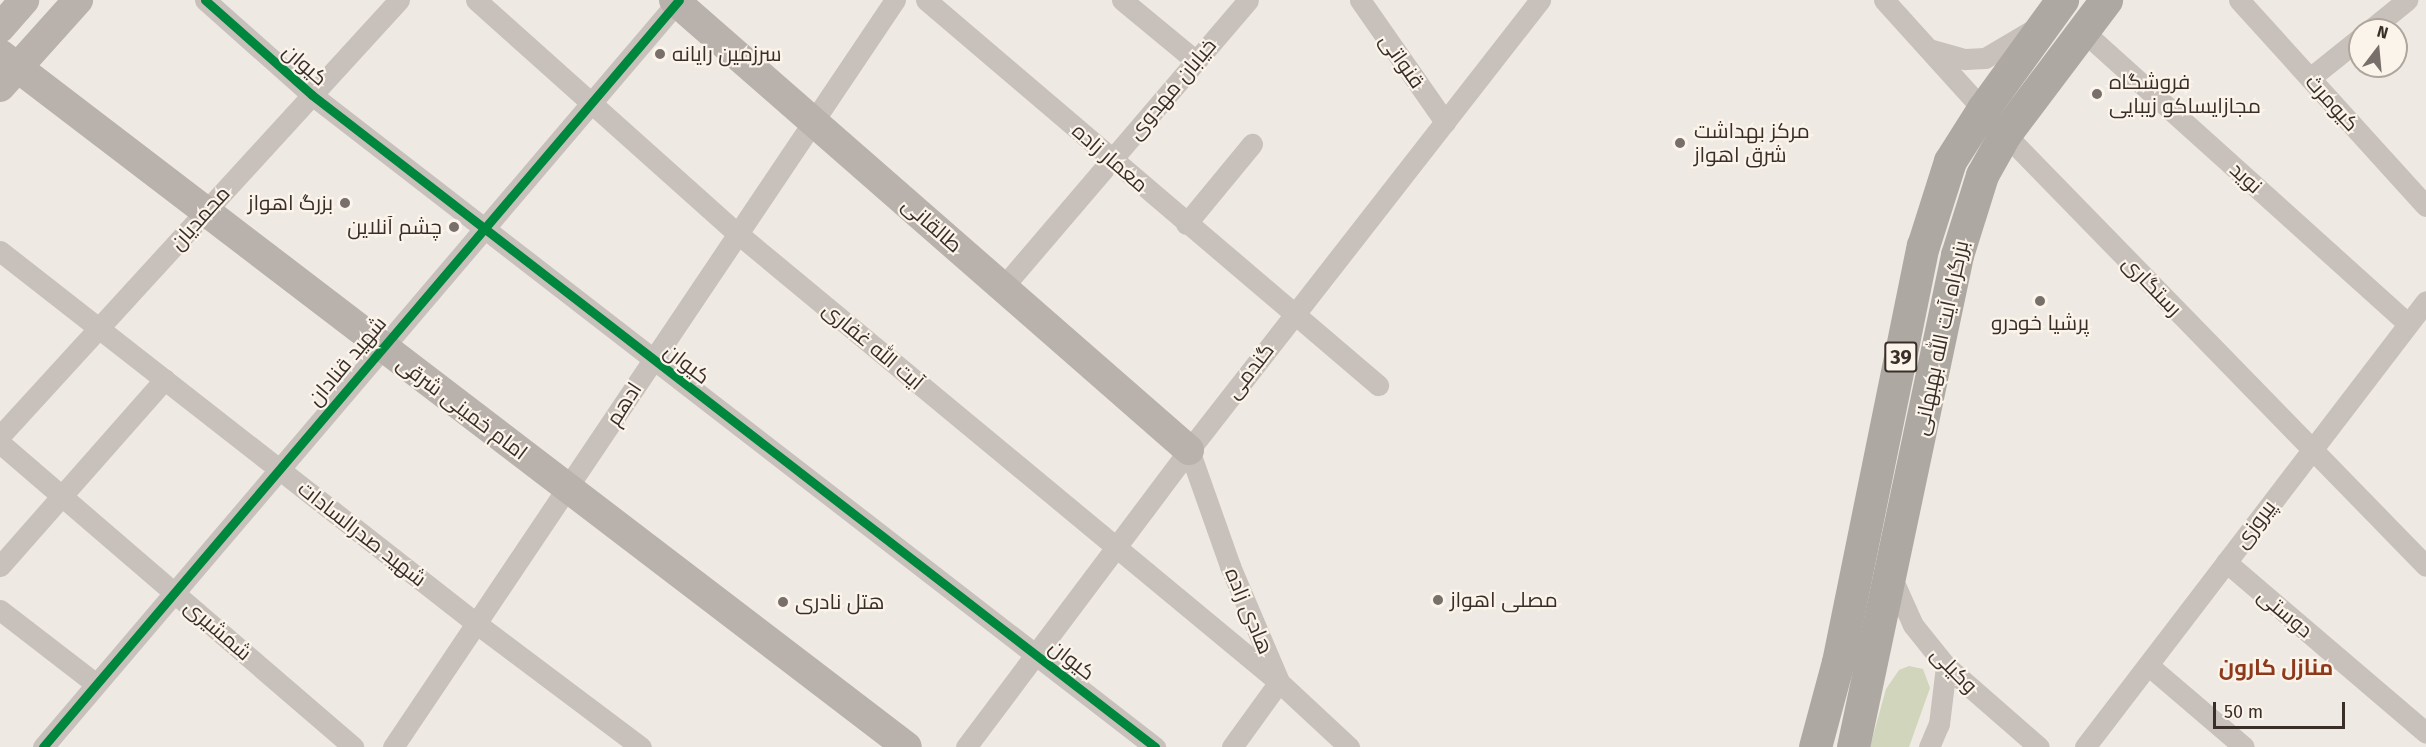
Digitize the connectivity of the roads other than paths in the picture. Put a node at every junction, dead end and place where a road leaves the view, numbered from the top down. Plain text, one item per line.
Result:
1 (24, 0) edge
2 (78, 0) edge
3 (205, 0) edge
4 (399, 0) edge
5 (476, 0) edge
6 (895, 0) edge
7 (926, 0) edge
8 (1122, 0) edge
9 (1360, 0) edge
10 (1540, 0) edge
11 (1884, 0) edge
12 (2106, 0) edge
13 (2239, 0) edge
14 (2407, 0) edge
15 (677, 1) edge
16 (1246, 1) edge
17 (2058, 8) edge
18 (2385, 18) edge
19 (0, 28) edge
20 (2085, 32) junction
21 (2348, 48) edge
22 (1929, 49) junction
23 (1196, 61) junction
24 (6, 70) edge
25 (2310, 78) junction
26 (312, 95) junction
27 (591, 103) junction
28 (1983, 109) junction
29 (812, 120) junction
30 (1445, 122) junction
31 (2006, 134) junction
32 (1252, 144) dead end
33 (1112, 160) junction
34 (2426, 206) edge
35 (205, 212) junction
36 (1186, 224) junction
37 (484, 229) junction
38 (737, 233) junction
39 (1923, 246) junction
40 (0, 251) edge
41 (1957, 255) junction
42 (1003, 287) junction
43 (2426, 301) edge
44 (1293, 316) junction
45 (2408, 324) junction
46 (99, 328) junction
47 (383, 347) junction
48 (653, 360) junction
49 (165, 379) junction
50 (1378, 385) dead end
51 (0, 436) edge
52 (0, 443) edge
53 (1189, 450) junction
54 (2311, 451) junction
55 (279, 469) junction
56 (568, 489) junction
57 (62, 495) junction
58 (1115, 548) junction
59 (2226, 562) junction
60 (0, 566) edge
61 (2426, 566) edge
62 (1891, 576) junction
63 (174, 592) junction
64 (0, 610) edge
65 (477, 624) junction
66 (1035, 655) junction
67 (2148, 665) junction
68 (1946, 666) junction
69 (1279, 682) junction
70 (96, 684) junction
71 (2426, 733) edge
72 (43, 747) edge
73 (353, 747) edge
74 (393, 747) edge
75 (641, 747) edge
76 (907, 747) edge
77 (966, 747) edge
78 (1155, 747) edge
79 (1232, 747) edge
80 (1349, 747) edge
81 (1815, 747) edge
82 (1853, 747) edge
83 (1929, 747) edge
84 (2039, 747) edge
85 (2085, 747) edge
86 (2244, 747) edge

1 - 19 main road
2 - 24 main road
3 - 26 street, کیوان
4 - 26 street, محمدیان
5 - 27 street, آیت الله غفاری
6 - 29 street, ادهم
7 - 33 street, معمار زاده
8 - 23 street
9 - 30 street, قنواتی
10 - 30 street, گندمی
11 - 22 street, رستگاری
12 - 20 highway, بزرگراه آیت الله بهبهانی / 39
13 - 25 street, کیومرث
14 - 18 street
15 - 27 street, شهید قنادان
15 - 29 main road, طالقانی
16 - 23 street, خیابان مهدوی
17 - 22 street
17 - 28 highway, بزرگراه آیت الله بهبهانی / 39
20 - 31 highway, بزرگراه آیت الله بهبهانی / 39
20 - 45 street, نوید
21 - 25 street
22 - 28 street, رستگاری
23 - 33 street, خیابان مهدوی
24 - 35 main road, امام خمینی شرقی
25 - 34 street, کیومرث
26 - 35 street, محمدیان
26 - 37 street, کیوان
27 - 37 street, شهید قنادان
27 - 38 street, آیت الله غفاری
28 - 31 street, رستگاری
28 - 39 highway, بزرگراه آیت الله بهبهانی / 39
29 - 38 street, ادهم
29 - 42 main road, طالقانی
30 - 44 street, گندمی
31 - 41 highway, بزرگراه آیت الله بهبهانی / 39
31 - 54 street, رستگاری
32 - 36 street
33 - 36 street, معمار زاده
33 - 42 street, خیابان مهدوی
35 - 46 street, محمدیان
35 - 47 main road, امام خمینی شرقی
36 - 44 street, معمار زاده
37 - 47 street, شهید قنادان
37 - 48 street, کیوان
38 - 48 street, ادهم
38 - 58 street, آیت الله غفاری
39 - 41 highway
39 - 81 highway, بزرگراه آیت الله بهبهانی / 39
40 - 46 street, شهید صدرالسادات
41 - 62 highway, بزرگراه آیت الله بهبهانی / 39
42 - 53 main road, طالقانی
43 - 45 street, پیروزی
44 - 50 street, معمار زاده
44 - 53 street, گندمی
45 - 54 street, پیروزی
46 - 49 street, شهید صدرالسادات
46 - 51 street, محمدیان
47 - 55 street, شهید قنادان
47 - 56 main road, امام خمینی شرقی
48 - 56 street, ادهم
48 - 66 street, کیوان
49 - 55 street, شهید صدرالسادات
49 - 57 street
52 - 57 street, شمشیری
53 - 58 street, گندمی
53 - 69 street, هادی زاده
54 - 59 street, پیروزی
54 - 61 street, رستگاری
55 - 63 street, شهید قنادان
55 - 65 street, شهید صدرالسادات
56 - 65 street, ادهم
56 - 76 main road, امام خمینی شرقی
57 - 60 street
57 - 63 street, شمشیری
58 - 66 street, گندمی
58 - 69 street, آیت الله غفاری
59 - 67 street, پیروزی
59 - 71 street, دوستی
62 - 68 street, وکیلی
62 - 82 highway, بزرگراه آیت الله بهبهانی / 39
63 - 70 street, شهید قنادان
63 - 73 street, شمشیری
64 - 70 street
65 - 74 street, ادهم
65 - 75 street, شهید صدرالسادات
66 - 77 street, گندمی
66 - 78 street, کیوان
67 - 85 street, پیروزی
67 - 86 street
68 - 83 street
68 - 84 street, وکیلی
69 - 79 street
69 - 80 street, هادی زاده
70 - 72 street, شهید قنادان

